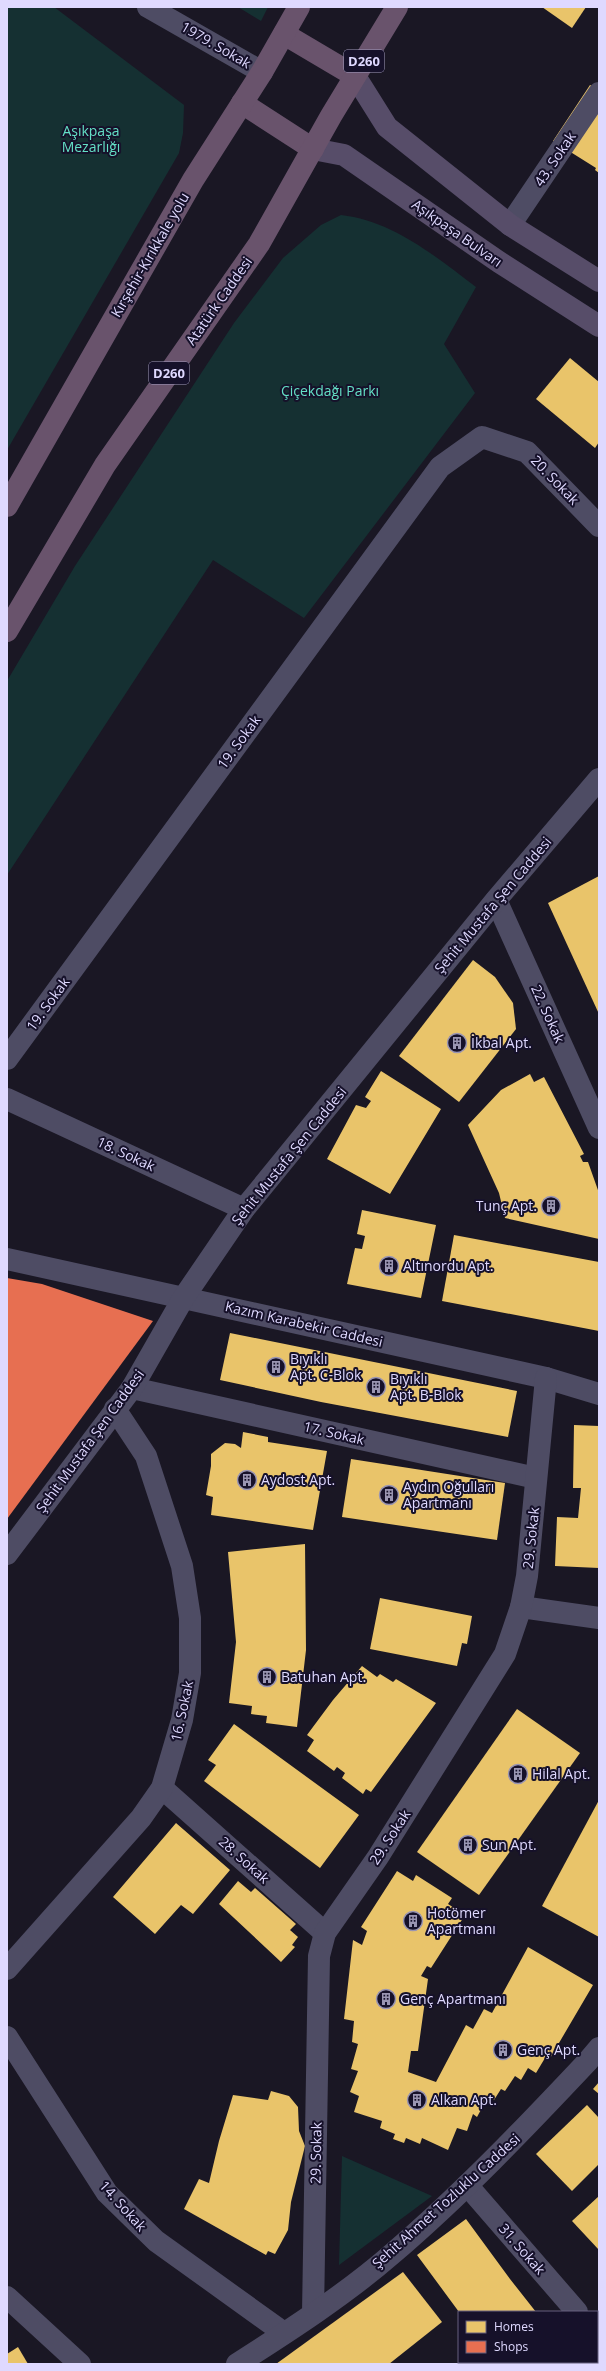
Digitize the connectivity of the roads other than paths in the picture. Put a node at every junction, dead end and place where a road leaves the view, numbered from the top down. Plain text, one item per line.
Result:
1 (148, 7) edge
2 (299, 7) edge
3 (397, 7) edge
4 (284, 34) junction
5 (262, 72) junction
6 (355, 76) junction
7 (599, 92) edge
8 (242, 103) junction
9 (312, 149) junction
10 (510, 225) junction
11 (599, 282) edge
12 (599, 326) edge
13 (482, 437) joint
14 (7, 506) edge
15 (599, 526) edge
16 (7, 631) edge
17 (599, 779) edge
18 (496, 900) junction
19 (7, 1059) edge
20 (7, 1100) edge
21 (599, 1128) edge
22 (244, 1209) junction
23 (7, 1260) edge
24 (184, 1297) junction
25 (546, 1378) junction
26 (132, 1388) junction
27 (599, 1394) edge
28 (115, 1409) junction
29 (536, 1478) junction
30 (7, 1554) edge
31 (521, 1607) junction
32 (599, 1618) edge
33 (162, 1788) junction
34 (325, 1933) junction
35 (7, 1969) edge
36 (7, 2037) edge
37 (599, 2048) edge
38 (467, 2185) junction
39 (7, 2297) edge
40 (576, 2311) edge
41 (312, 2313) junction
42 (284, 2333) junction
43 (80, 2364) edge
44 (237, 2364) edge

1 - 5 street, 1979. Sokak
2 - 4 highway, Kırşehir-Kırıkkale yolu
3 - 6 highway, Atatürk Caddesi / D260
4 - 5 highway, Kırşehir-Kırıkkale yolu
4 - 6 highway
5 - 8 highway, Kırşehir-Kırıkkale yolu
6 - 9 highway, Atatürk Caddesi / D260
6 - 10 main road
7 - 10 street, 43. Sokak
8 - 9 highway
8 - 14 highway, Kırşehir-Kırıkkale yolu
9 - 12 main road, Aşıkpaşa Bulvarı
9 - 16 highway, Atatürk Caddesi / D260
10 - 11 main road
13 - 15 street, 20. Sokak
13 - 19 street, 19. Sokak
17 - 18 street, Şehit Mustafa Şen Caddesi
18 - 21 street, 22. Sokak
18 - 22 street, Şehit Mustafa Şen Caddesi
20 - 22 street, 18. Sokak
22 - 24 street, Şehit Mustafa Şen Caddesi
23 - 24 street, Kazım Karabekir Caddesi
24 - 25 street, Kazım Karabekir Caddesi
24 - 26 street, Şehit Mustafa Şen Caddesi
25 - 27 street, Kazım Karabekir Caddesi
25 - 29 street, 29. Sokak
26 - 28 street, Şehit Mustafa Şen Caddesi
26 - 29 street, 17. Sokak
28 - 30 street, Şehit Mustafa Şen Caddesi
28 - 33 street, 16. Sokak
29 - 31 street, 29. Sokak
31 - 32 street
31 - 34 street, 29. Sokak
33 - 34 street, 28. Sokak
33 - 35 street, 16. Sokak
34 - 41 street, 29. Sokak
36 - 42 street, 14. Sokak
37 - 38 street, Şehit Ahmet Tozluklu Caddesi
38 - 40 street, 31. Sokak
38 - 41 street, Şehit Ahmet Tozluklu Caddesi
39 - 43 street
41 - 42 street, Şehit Ahmet Tozluklu Caddesi
42 - 44 street, Şehit Ahmet Tozluklu Caddesi

